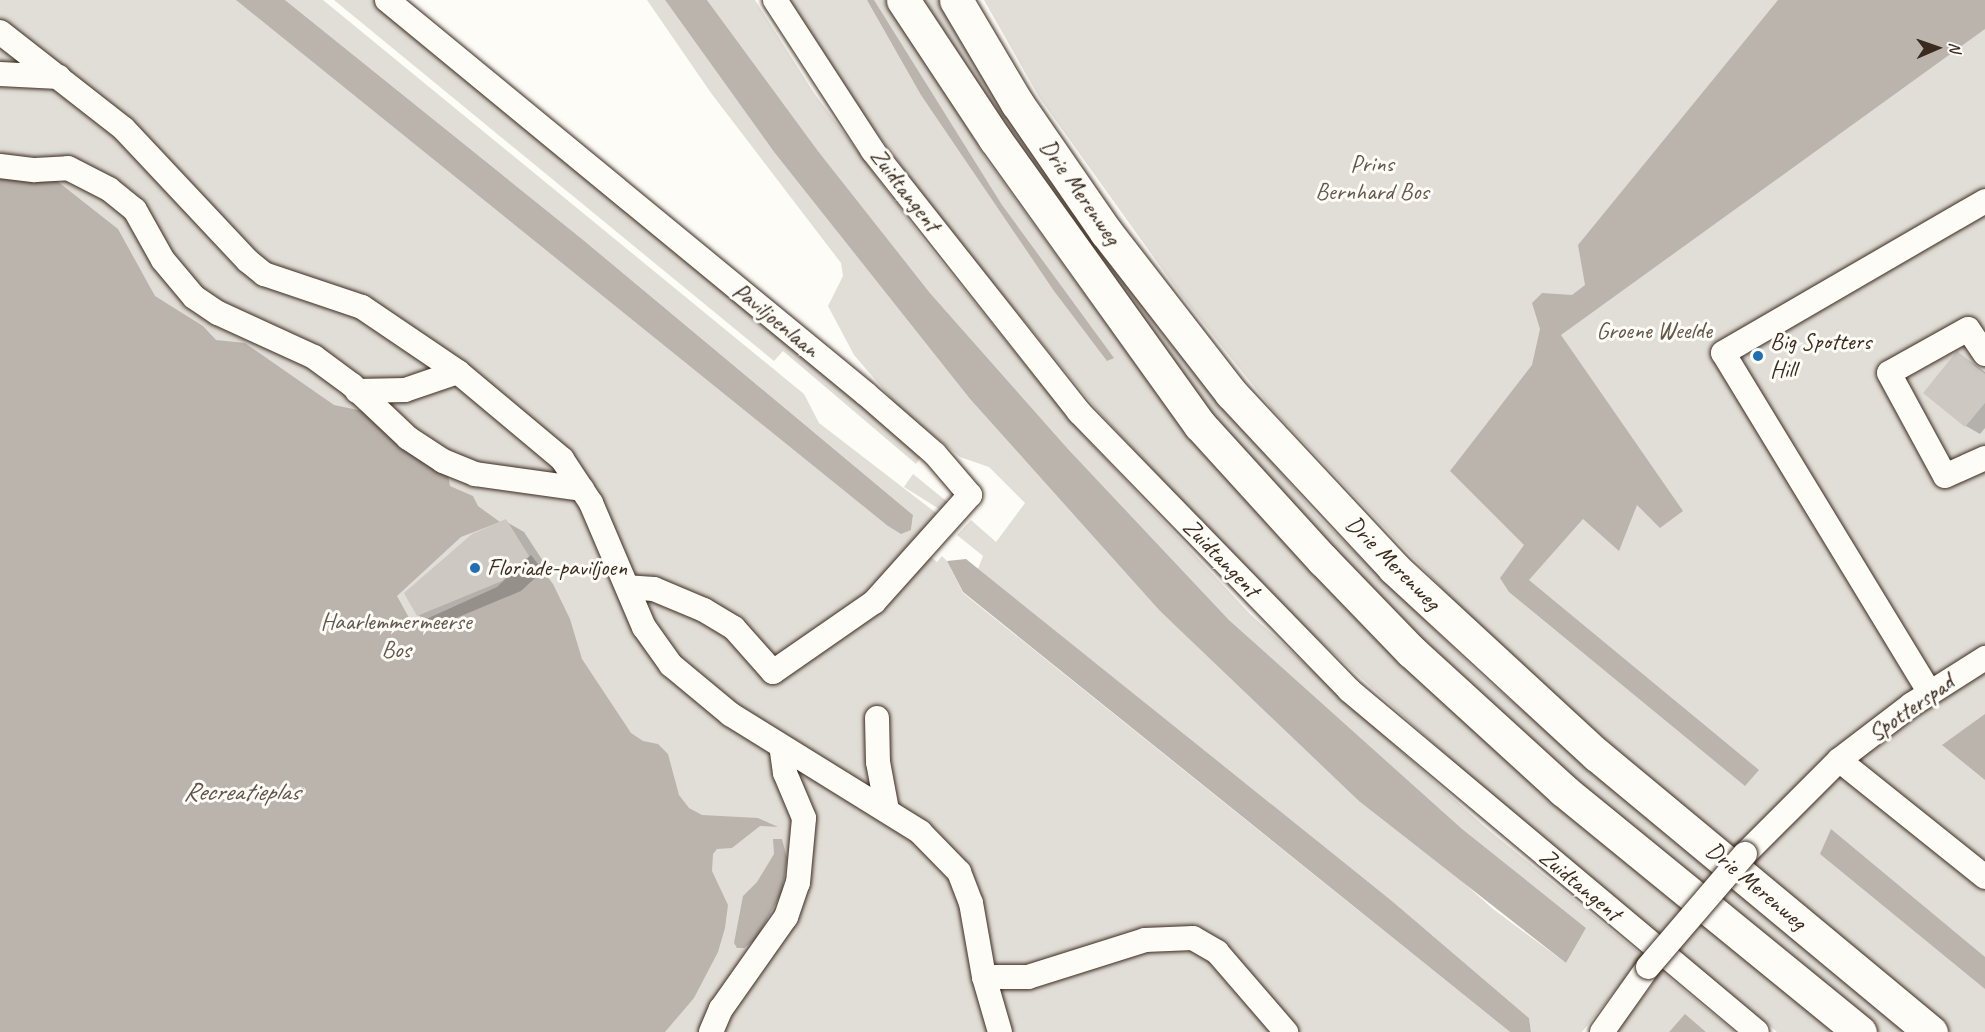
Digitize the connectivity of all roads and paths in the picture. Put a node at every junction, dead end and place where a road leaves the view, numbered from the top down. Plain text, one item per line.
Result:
1 (387, 0) edge
2 (776, 0) edge
3 (903, 0) edge
4 (956, 0) edge
5 (0, 32) edge
6 (0, 74) edge
7 (59, 77) junction
8 (0, 166) edge
9 (1985, 201) edge
10 (1985, 354) edge
11 (458, 372) junction
12 (357, 391) junction
13 (1985, 458) edge
14 (582, 489) junction
15 (628, 587) junction
16 (1985, 658) edge
17 (1930, 693) junction
18 (877, 718) dead end
19 (781, 746) junction
20 (1839, 760) junction
21 (888, 810) junction
22 (1985, 877) edge
23 (984, 977) junction
24 (711, 1032) edge
25 (1000, 1032) edge
26 (1286, 1032) edge
27 (1602, 1032) edge
28 (1757, 1032) edge
29 (1860, 1032) edge
30 (1931, 1032) edge

1 - 15 street, Paviljoenlaan
2 - 28 street, Zuidtangent
3 - 29 highway, Drie Merenweg
4 - 30 highway, Drie Merenweg
5 - 7 street
6 - 7 street
7 - 11 street
8 - 12 street
9 - 17 street
10 - 13 street
11 - 12 street
11 - 14 street
12 - 14 street
14 - 15 street
15 - 19 street
16 - 17 street, Spotterspad
17 - 20 street, Spotterspad
18 - 21 street
19 - 21 street
19 - 24 street
20 - 22 street
20 - 27 street, Spotterspad, bridge
21 - 23 street
23 - 25 street
23 - 26 street

